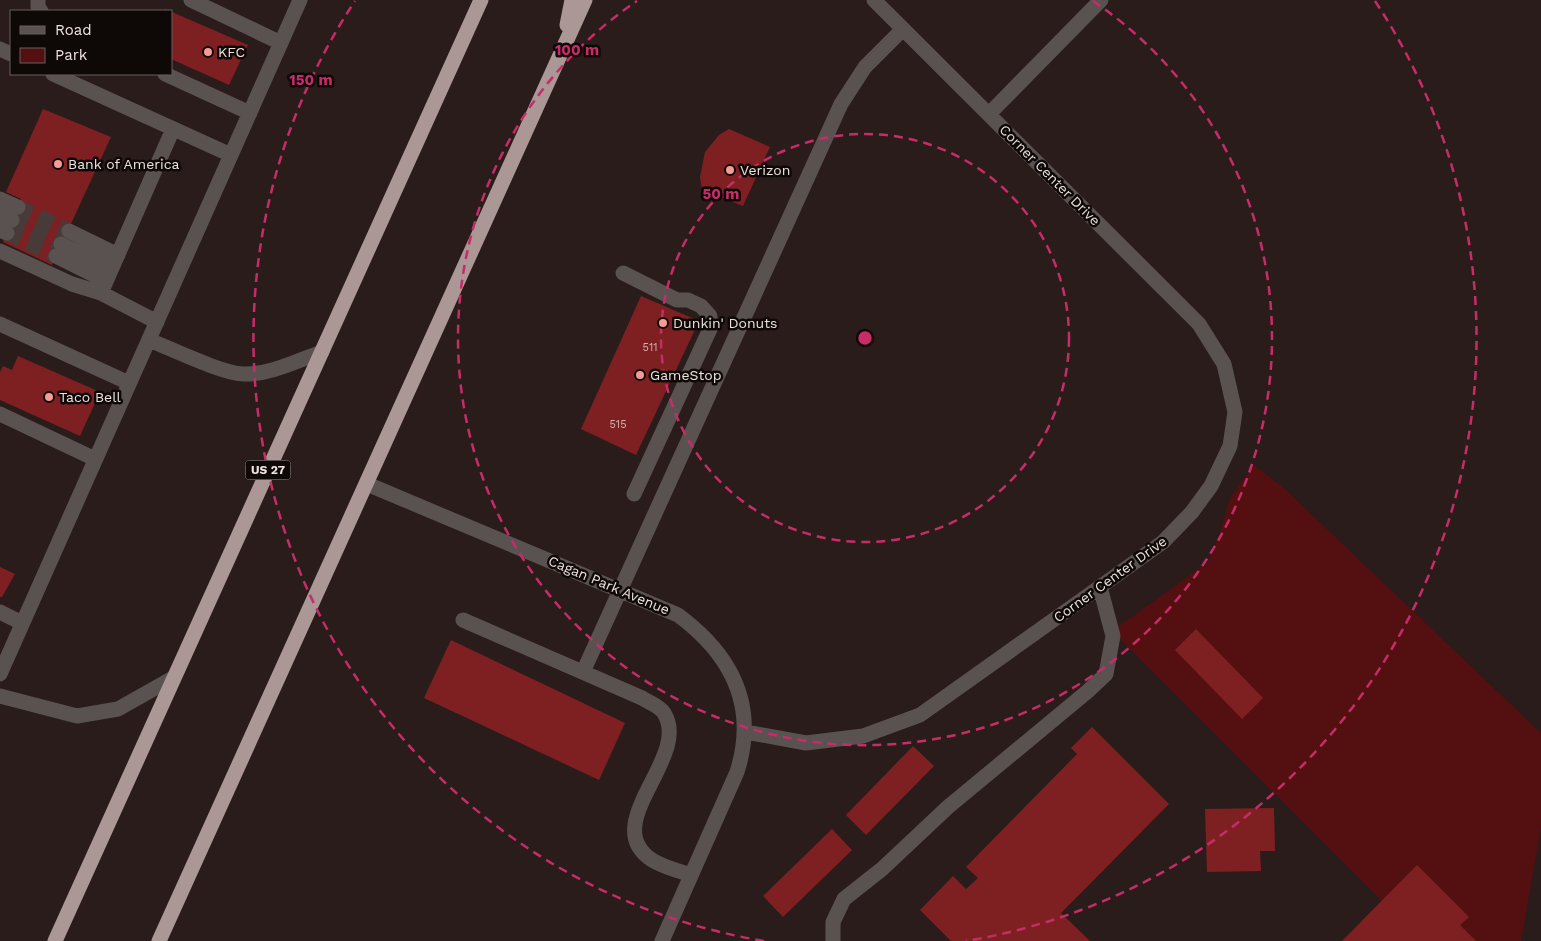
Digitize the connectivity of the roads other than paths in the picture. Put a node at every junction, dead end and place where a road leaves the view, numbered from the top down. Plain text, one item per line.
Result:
1 (191, 0) edge
2 (300, 0) edge
3 (482, 0) edge
4 (572, 0) edge
5 (585, 0) edge
6 (874, 0) edge
7 (1101, 0) edge
8 (902, 29) junction
9 (281, 43) junction
10 (560, 56) junction
11 (55, 75) edge
12 (167, 75) edge
13 (250, 113) junction
14 (989, 114) junction
15 (172, 129) junction
16 (230, 156) junction
17 (0, 199) edge
18 (7, 221) edge
19 (0, 251) edge
20 (109, 274) junction
21 (623, 274) dead end
22 (156, 322) junction
23 (0, 324) edge
24 (148, 340) junction
25 (322, 352) junction
26 (129, 384) junction
27 (0, 414) edge
28 (95, 459) junction
29 (367, 484) junction
30 (634, 494) dead end
31 (1100, 587) junction
32 (620, 590) junction
33 (0, 612) edge
34 (464, 620) dead end
35 (22, 623) junction
36 (583, 672) junction
37 (0, 674) edge
38 (173, 678) junction
39 (0, 696) edge
40 (746, 732) junction
41 (691, 875) junction
42 (55, 941) edge
43 (159, 941) edge
44 (662, 941) edge
45 (833, 941) edge

1 - 9 street
2 - 9 street
3 - 25 highway, US 27
4 - 10 highway
5 - 10 highway
6 - 8 street, Corner Center Drive
7 - 14 street
8 - 14 street, Corner Center Drive
8 - 32 street
9 - 13 street
10 - 29 highway
11 - 15 street
12 - 13 street
13 - 16 street
14 - 31 street, Corner Center Drive
15 - 16 street
15 - 20 street
16 - 22 street
17 - 18 street
19 - 20 street
20 - 20 street
20 - 22 street
21 - 30 street
22 - 24 street
23 - 26 street
24 - 25 street
24 - 26 street
25 - 38 highway, US 27
26 - 28 street
27 - 28 street
28 - 35 street
29 - 32 street, Cagan Park Avenue
29 - 43 highway
31 - 40 street, Corner Center Drive
31 - 45 street
32 - 36 street
32 - 40 street, Cagan Park Avenue
33 - 35 street
34 - 36 street
35 - 37 street
36 - 41 street
38 - 39 street
38 - 42 highway, US 27
40 - 41 street, Cagan Park Avenue
41 - 44 street, Cagan Park Avenue

